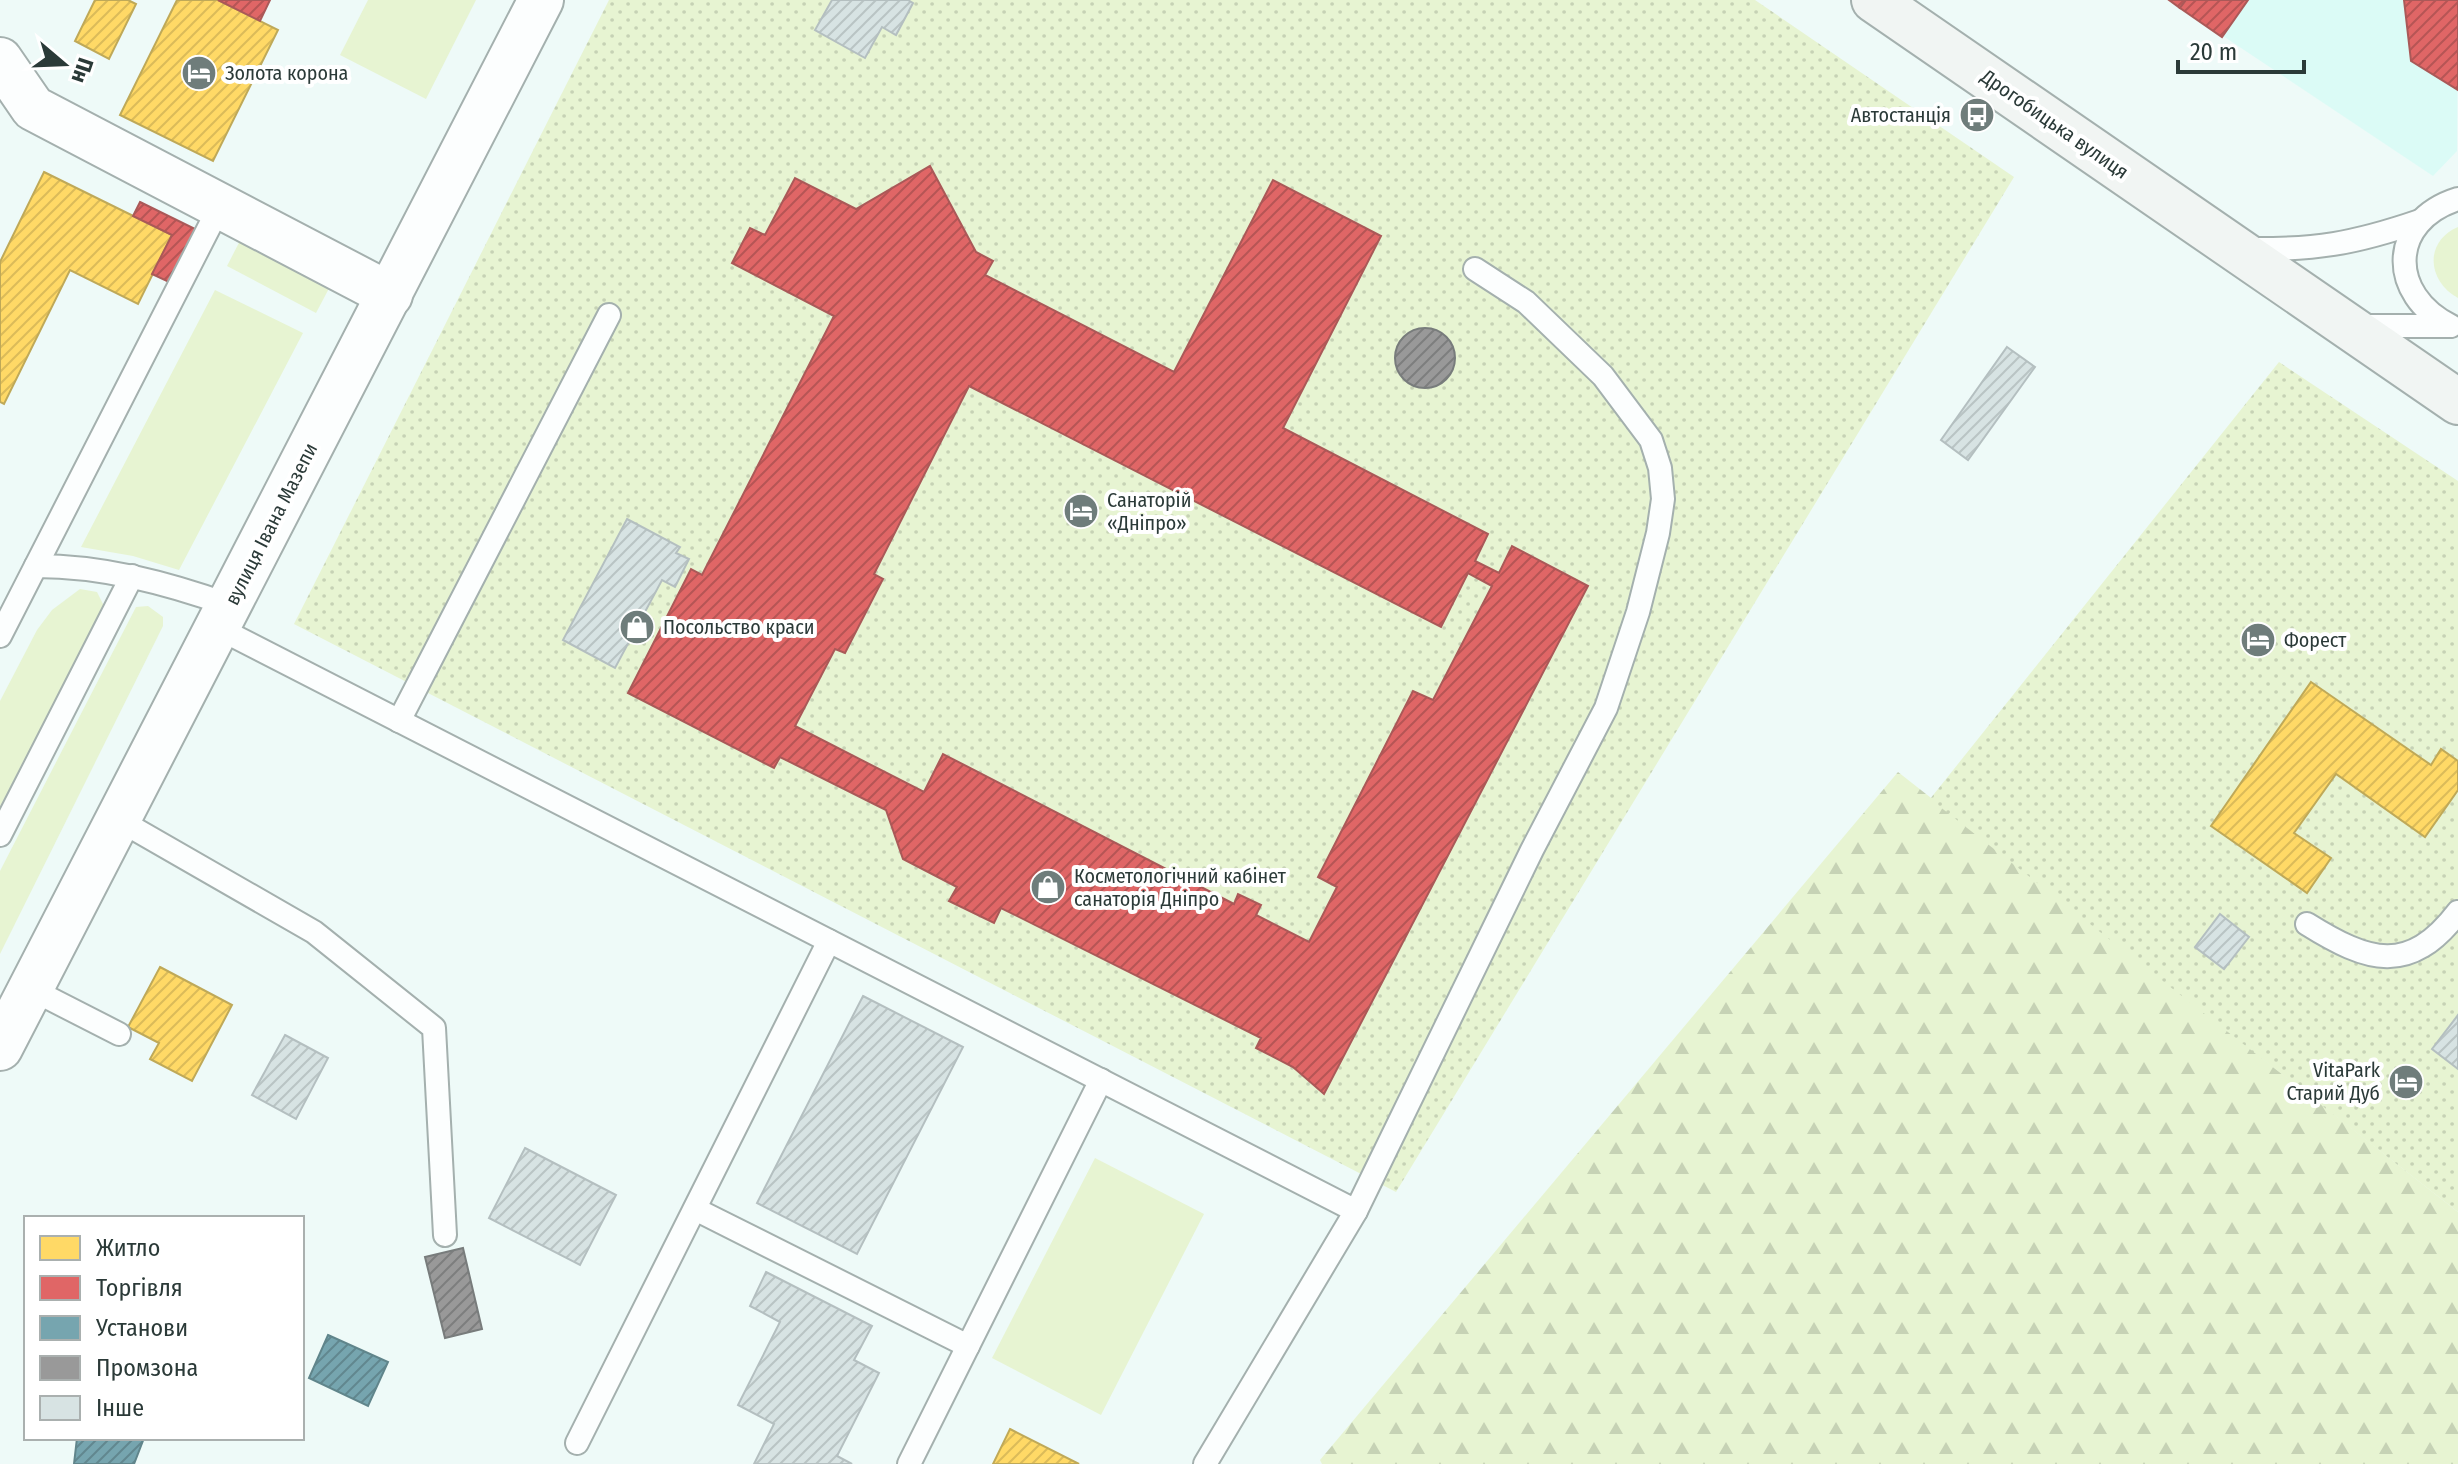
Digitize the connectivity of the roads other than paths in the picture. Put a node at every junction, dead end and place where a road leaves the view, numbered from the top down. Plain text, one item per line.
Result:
1 (541, 0) edge
2 (1874, 0) edge
3 (0, 60) edge
4 (2458, 190) edge
5 (2458, 199) edge
6 (220, 206) junction
7 (2428, 214) junction
8 (2236, 249) junction
9 (1475, 269) dead end
10 (390, 295) junction
11 (609, 315) dead end
12 (2348, 326) junction
13 (2454, 326) edge
14 (2458, 402) edge
15 (36, 566) junction
16 (132, 576) junction
17 (223, 617) junction
18 (0, 636) edge
19 (399, 721) junction
20 (119, 820) junction
21 (0, 835) edge
22 (2458, 912) edge
23 (2307, 924) dead end
24 (829, 941) junction
25 (31, 989) junction
26 (119, 1034) dead end
27 (0, 1048) edge
28 (1101, 1080) junction
29 (695, 1209) junction
30 (1356, 1211) junction
31 (445, 1235) dead end
32 (968, 1346) junction
33 (577, 1443) dead end
34 (909, 1464) edge
35 (1205, 1464) edge

1 - 10 street, вулиця Івана Мазепи
2 - 8 main road, Дрогобицька вулиця
3 - 6 street
4 - 7 lane
5 - 7 lane
6 - 10 street
6 - 15 lane
7 - 8 lane
7 - 13 lane
8 - 12 main road, Дрогобицька вулиця
9 - 30 lane
10 - 17 street, вулиця Івана Мазепи
11 - 19 lane
12 - 13 lane
12 - 14 main road
15 - 16 lane
15 - 18 lane
16 - 17 lane
16 - 21 lane
17 - 19 lane
17 - 20 street, вулиця Івана Мазепи
19 - 24 lane
20 - 25 street, вулиця Івана Мазепи
20 - 31 lane
22 - 23 lane
24 - 28 lane
24 - 29 lane
25 - 26 lane
25 - 27 street, вулиця Івана Мазепи
28 - 30 lane
28 - 32 lane
29 - 32 lane
29 - 33 lane
30 - 35 lane
32 - 34 lane

